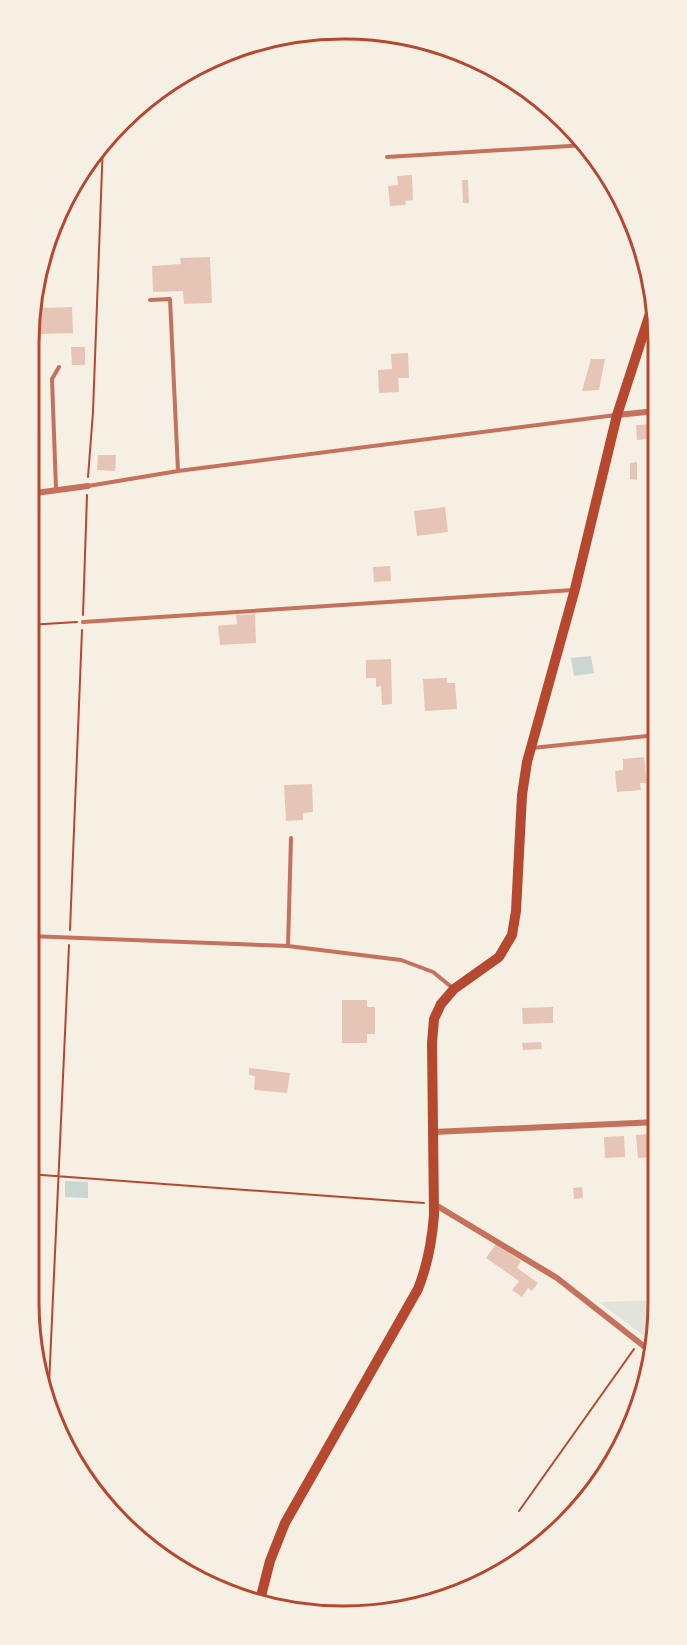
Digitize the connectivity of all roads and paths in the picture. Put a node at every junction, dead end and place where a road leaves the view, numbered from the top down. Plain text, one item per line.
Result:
1 (575, 147) edge
2 (387, 157) dead end
3 (102, 158) edge
4 (150, 300) dead end
5 (647, 323) edge
6 (60, 367) dead end
7 (648, 412) edge
8 (617, 415) junction
9 (178, 471) junction
10 (88, 486) junction
11 (56, 489) junction
12 (39, 492) edge
13 (574, 590) junction
14 (83, 622) joint
15 (39, 624) edge
16 (648, 736) edge
17 (531, 748) junction
18 (291, 838) dead end
19 (39, 936) edge
20 (288, 946) junction
21 (454, 989) junction
22 (648, 1122) edge
23 (433, 1132) junction
24 (39, 1175) edge
25 (434, 1203) junction
26 (639, 1342) junction
27 (644, 1346) edge
28 (519, 1511) dead end
29 (261, 1595) edge

1 - 2 lane
3 - 10 path
4 - 9 lane
5 - 8 main road
6 - 11 lane
7 - 8 street
8 - 9 lane
8 - 13 main road
9 - 10 lane
10 - 11 street
11 - 12 street
13 - 14 lane
13 - 17 main road
14 - 15 path
16 - 17 lane
17 - 21 main road
18 - 20 lane
19 - 20 lane
20 - 21 lane
21 - 23 main road
22 - 23 street
23 - 25 main road
24 - 25 path
25 - 26 street
25 - 29 main road
26 - 27 street
26 - 28 path

